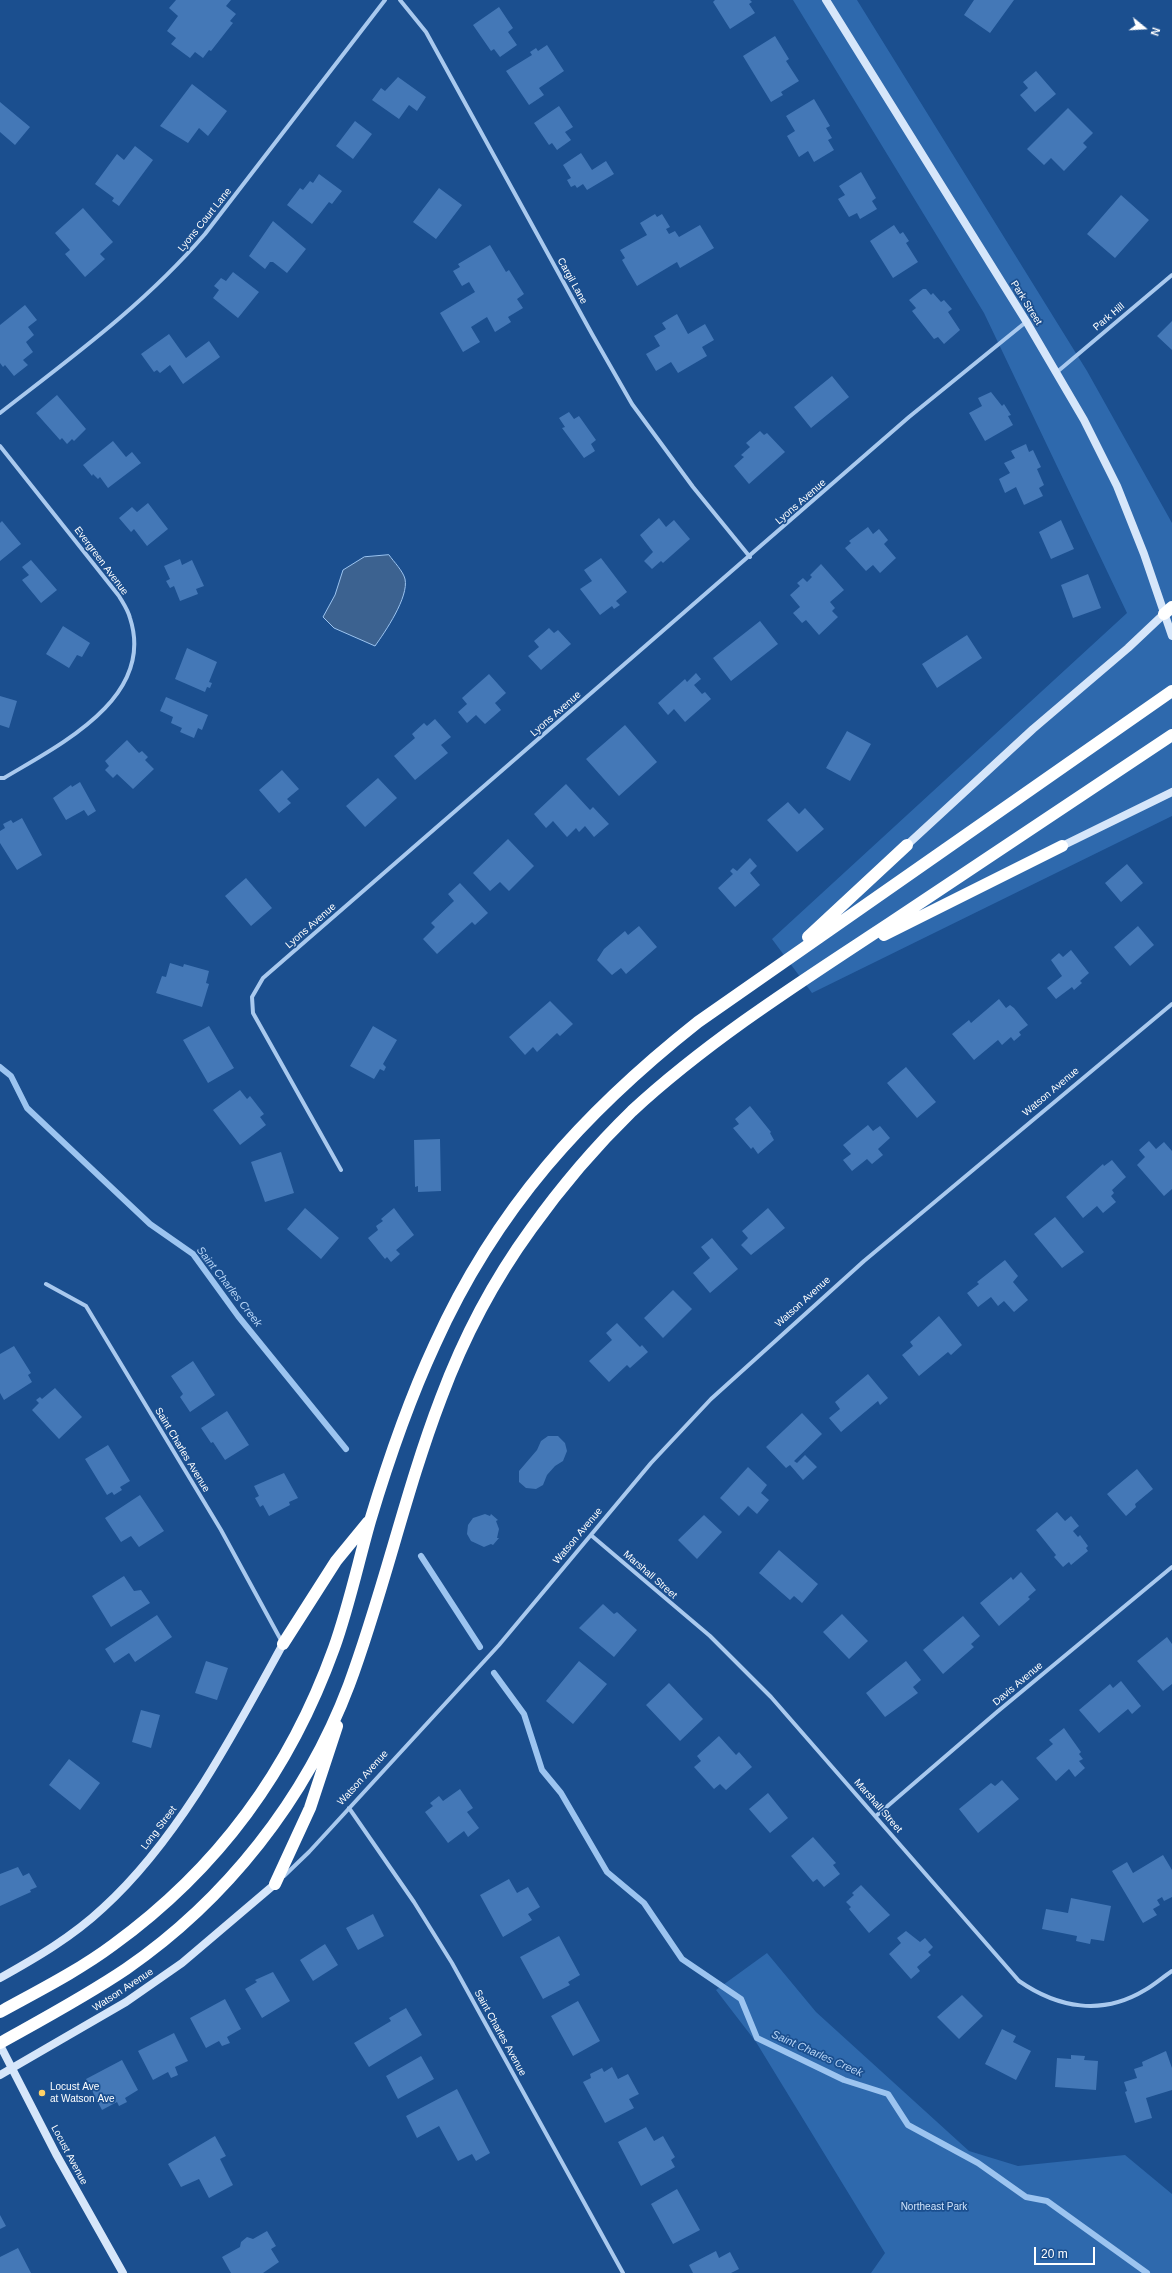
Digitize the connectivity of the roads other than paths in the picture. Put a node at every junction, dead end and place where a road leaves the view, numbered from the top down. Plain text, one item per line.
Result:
1 (385, 0) edge
2 (400, 0) edge
3 (826, 0) edge
4 (1172, 275) edge
5 (1026, 322) junction
6 (1057, 372) junction
7 (0, 414) edge
8 (0, 446) edge
9 (750, 557) junction
10 (1168, 611) edge
11 (1172, 636) edge
12 (1172, 691) edge
13 (1172, 735) edge
14 (0, 778) edge
15 (1172, 792) edge
16 (907, 846) joint
17 (1062, 846) joint
18 (838, 957) junction
19 (775, 968) junction
20 (1172, 1004) edge
21 (341, 1170) dead end
22 (46, 1284) dead end
23 (371, 1518) junction
24 (592, 1536) junction
25 (1172, 1567) edge
26 (283, 1644) junction
27 (347, 1691) junction
28 (349, 1808) junction
29 (876, 1816) junction
30 (275, 1884) junction
31 (1172, 1971) edge
32 (0, 1978) edge
33 (0, 2012) edge
34 (0, 2044) edge
35 (13, 2068) junction
36 (0, 2075) edge
37 (123, 2273) edge
38 (623, 2273) edge

1 - 7 street, Lyons Court Lane
2 - 9 street, Cargil Lane
3 - 5 street, Park Street
4 - 6 street, Park Hill
5 - 6 street, Park Street
5 - 9 street, Lyons Avenue
6 - 10 street, Park Street
8 - 14 street, Evergreen Avenue
9 - 21 street, Lyons Avenue
10 - 11 street, Park Street
10 - 16 street
12 - 19 highway
13 - 18 highway
15 - 17 street
16 - 19 highway
17 - 18 highway
18 - 27 highway
19 - 23 highway
20 - 24 street, Watson Avenue
22 - 26 street, Saint Charles Avenue
23 - 26 highway
23 - 33 highway
24 - 28 street, Watson Avenue
24 - 29 street, Marshall Street
25 - 29 street, Davis Avenue
26 - 32 street, Long Street
27 - 30 highway
27 - 34 highway
28 - 30 street, Watson Avenue
28 - 38 street, Saint Charles Avenue
29 - 31 street, Marshall Street
30 - 35 street, Watson Avenue
34 - 35 street, Locust Avenue
35 - 36 street, Watson Avenue
35 - 37 street, Locust Avenue

